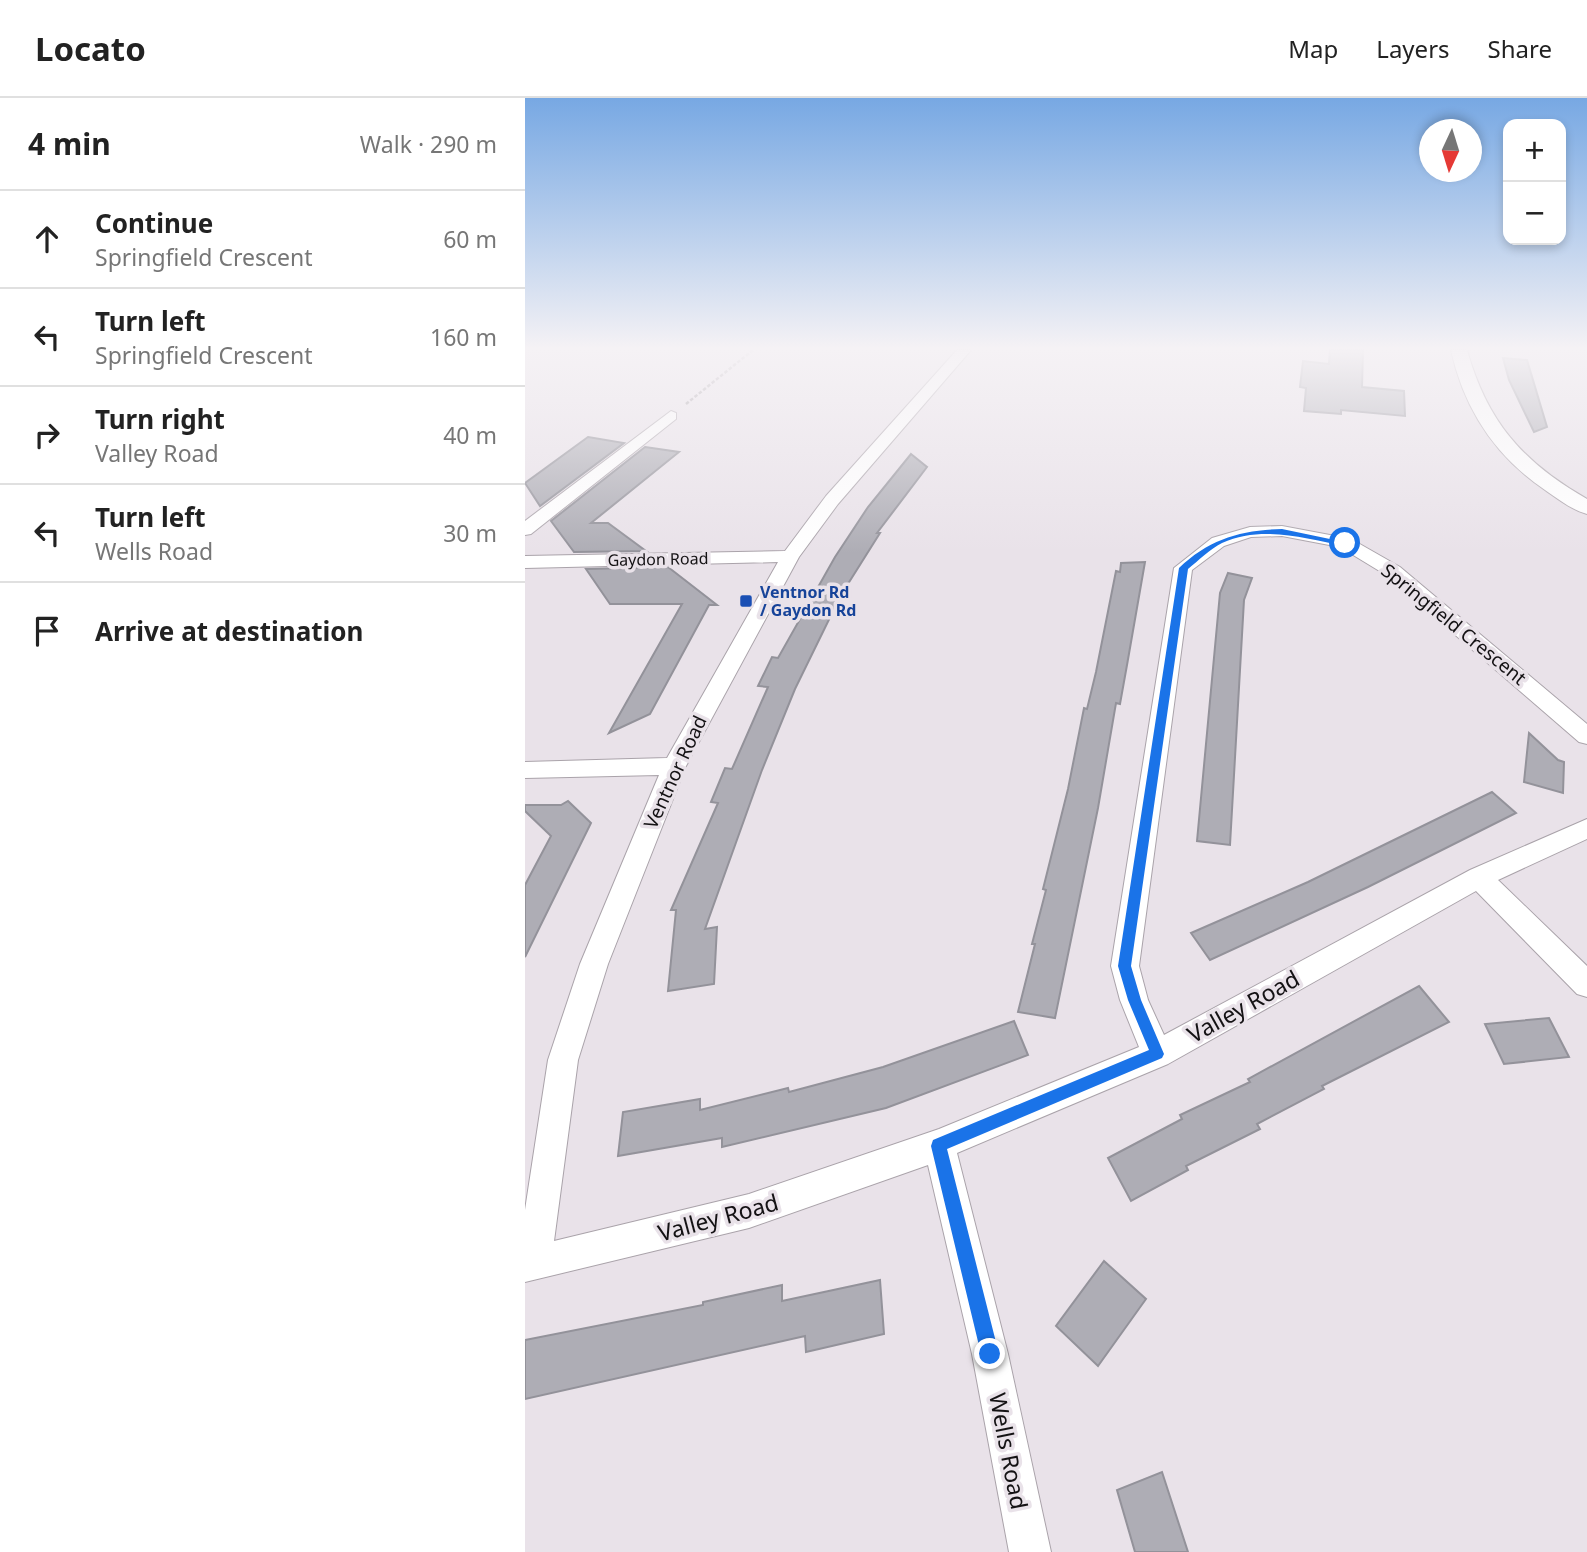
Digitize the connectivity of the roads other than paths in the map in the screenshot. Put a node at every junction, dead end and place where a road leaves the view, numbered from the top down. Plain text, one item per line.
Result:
1 (669, 418) edge
2 (903, 418) edge
3 (1485, 418) edge
4 (1587, 508) edge
5 (525, 530) edge
6 (790, 556) junction
7 (525, 562) edge
8 (1587, 736) edge
9 (674, 766) junction
10 (525, 770) edge
11 (1587, 828) edge
12 (1479, 877) junction
13 (1587, 985) edge
14 (1157, 1054) junction
15 (939, 1146) junction
16 (529, 1264) edge
17 (1030, 1552) edge

1 - 5 street
2 - 6 street, Ventnor Road
3 - 4 street
6 - 7 street, Gaydon Road
6 - 9 street, Ventnor Road
8 - 14 street, Springfield Crescent
9 - 10 street
9 - 16 street, Ventnor Road
11 - 12 street, Valley Road
12 - 13 street
12 - 14 street, Valley Road
14 - 15 street, Valley Road
15 - 16 street, Valley Road
15 - 17 street, Wells Road

